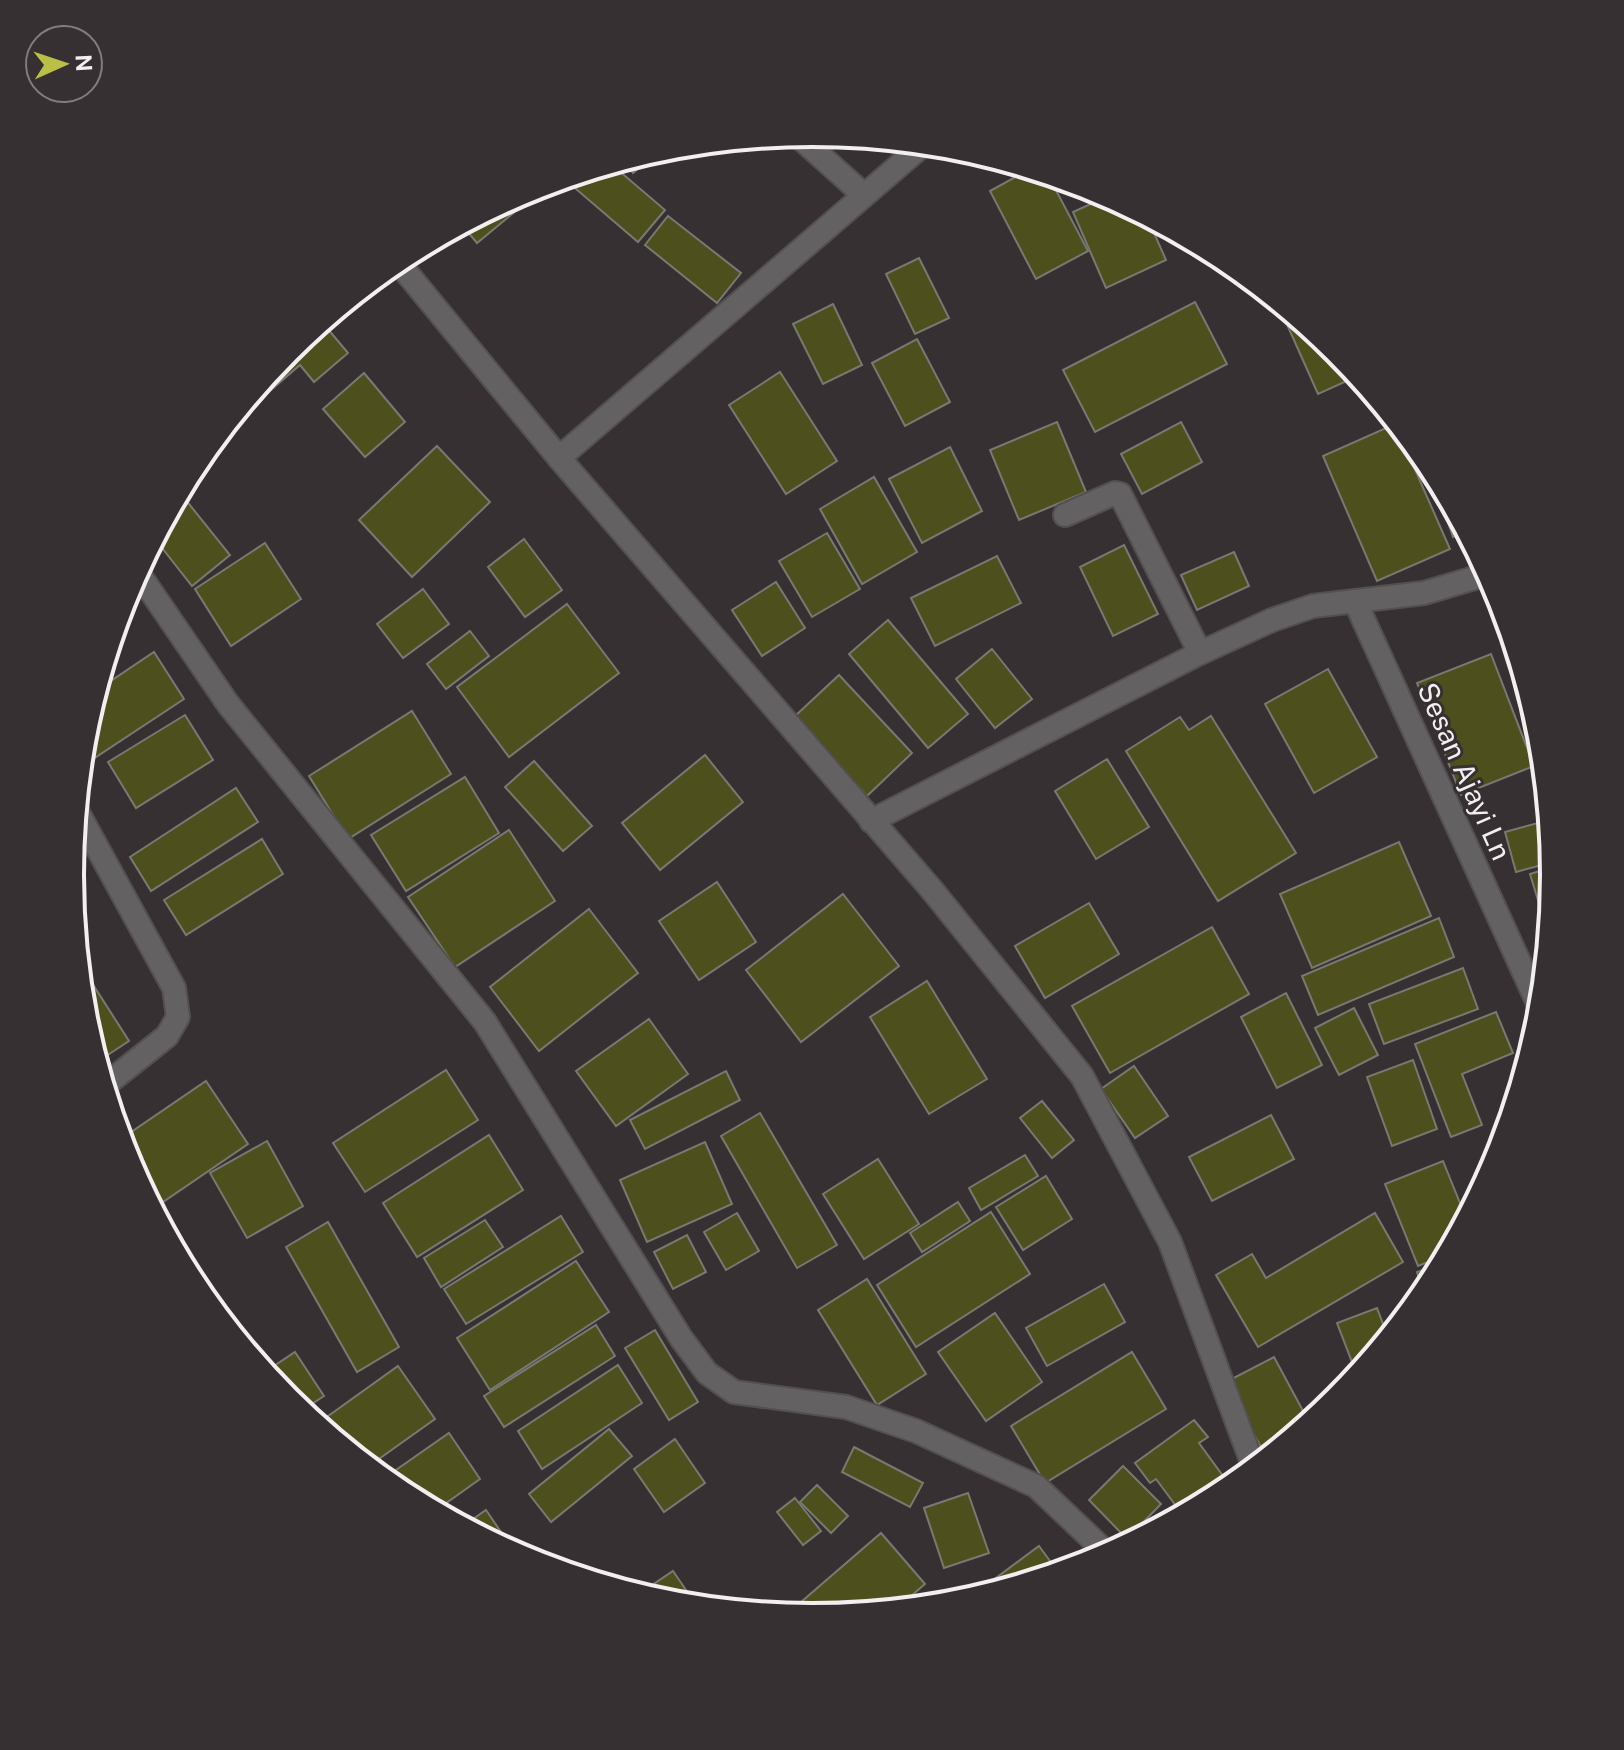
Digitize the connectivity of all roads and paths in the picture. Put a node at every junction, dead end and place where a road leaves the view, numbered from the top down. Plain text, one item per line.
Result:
1 (810, 147) edge
2 (912, 154) edge
3 (864, 195) junction
4 (406, 272) edge
5 (559, 458) junction
6 (1065, 515) dead end
7 (1476, 577) edge
8 (145, 583) edge
9 (1355, 601) junction
10 (1200, 653) junction
11 (871, 821) junction
12 (86, 827) edge
13 (1531, 988) edge
14 (114, 1078) edge
15 (1250, 1457) edge
16 (1098, 1545) edge

1 - 3 street
2 - 3 street
3 - 5 street
4 - 5 street
5 - 11 street
6 - 10 street
7 - 9 street
8 - 16 street
9 - 10 street
9 - 13 street, Sesan Ajayi Ln
10 - 11 street
11 - 15 street
12 - 14 street

